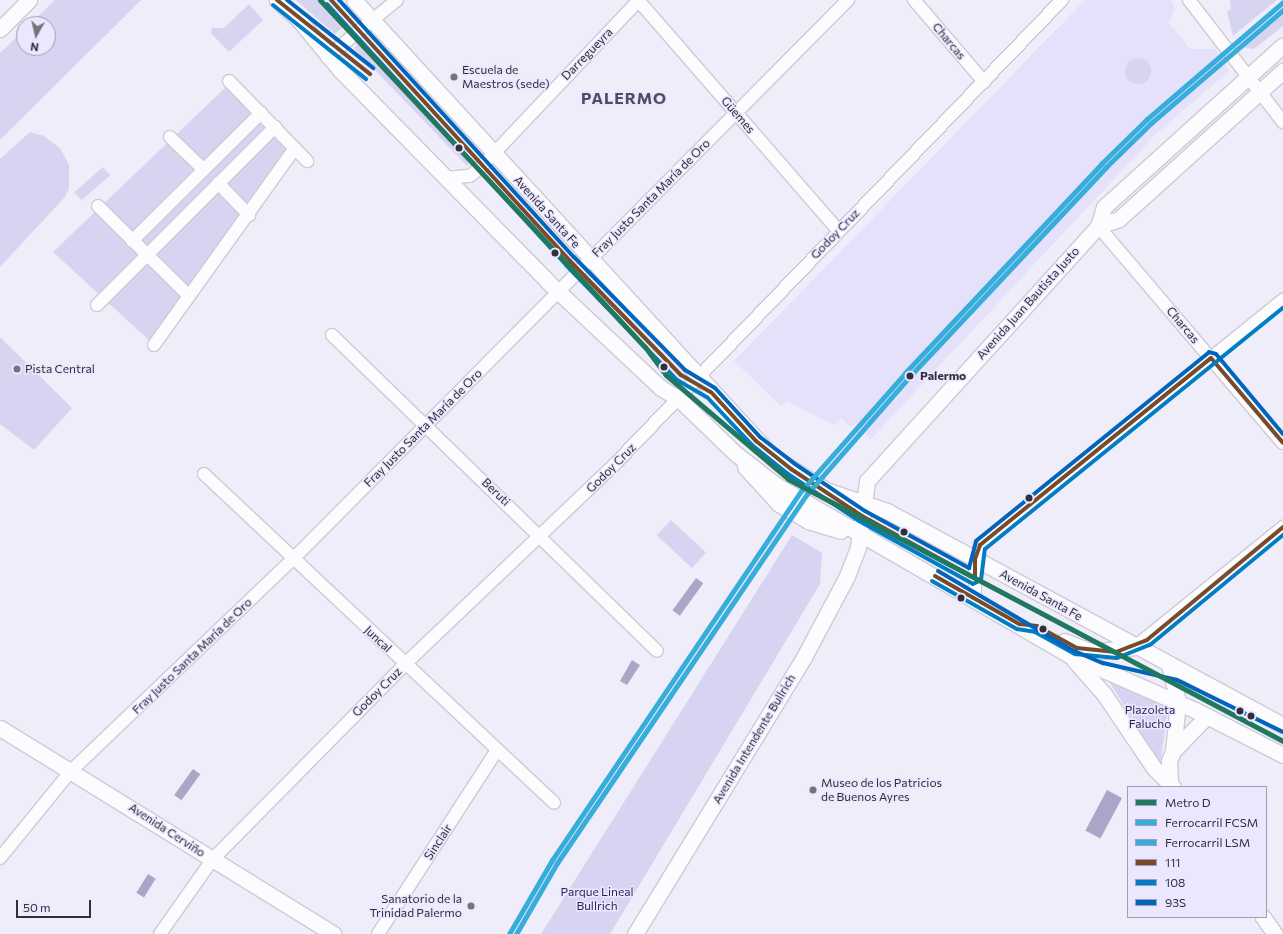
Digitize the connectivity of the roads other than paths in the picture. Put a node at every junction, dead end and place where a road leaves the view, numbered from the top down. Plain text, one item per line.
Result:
1 (29, 0) edge
2 (277, 0) edge
3 (354, 0) edge
4 (397, 0) edge
5 (639, 0) edge
6 (848, 0) edge
7 (914, 0) edge
8 (1062, 0) edge
9 (1189, 0) edge
10 (372, 19) junction
11 (0, 29) edge
12 (1283, 45) edge
13 (327, 57) junction
14 (1283, 71) edge
15 (1246, 76) junction
16 (229, 81) dead end
17 (984, 82) junction
18 (1259, 92) junction
19 (735, 112) junction
20 (261, 113) junction
21 (1283, 122) edge
22 (275, 127) junction
23 (170, 137) dead end
24 (295, 148) junction
25 (494, 153) junction
26 (307, 161) dead end
27 (204, 170) junction
28 (444, 178) junction
29 (218, 183) junction
30 (98, 206) dead end
31 (249, 215) junction
32 (1098, 226) junction
33 (838, 230) junction
34 (132, 241) junction
35 (146, 255) junction
36 (590, 259) junction
37 (558, 292) junction
38 (189, 296) junction
39 (1283, 300) edge
40 (97, 305) dead end
41 (332, 335) dead end
42 (154, 345) dead end
43 (1211, 358) junction
44 (700, 377) junction
45 (679, 399) junction
46 (426, 424) junction
47 (1283, 443) edge
48 (204, 474) dead end
49 (863, 500) junction
50 (1283, 527) edge
51 (541, 536) junction
52 (859, 536) junction
53 (975, 558) junction
54 (294, 559) junction
55 (975, 599) junction
56 (1019, 624) junction
57 (1135, 647) junction
58 (657, 651) dead end
59 (1069, 655) junction
60 (405, 664) junction
61 (1169, 665) junction
62 (1178, 702) junction
63 (1208, 716) junction
64 (1283, 725) edge
65 (0, 728) edge
66 (497, 750) junction
67 (1173, 751) junction
68 (1283, 755) edge
69 (71, 771) junction
70 (1172, 784) edge
71 (554, 803) dead end
72 (0, 858) edge
73 (212, 860) junction
74 (1264, 918) edge
75 (160, 934) edge
76 (333, 934) edge
77 (378, 934) edge
78 (635, 934) edge
79 (1274, 934) edge

1 - 11 main road
2 - 13 main road
3 - 10 main road, Avenida Santa Fe
4 - 10 street
5 - 19 street, Güemes
5 - 25 street, Darregueyra
6 - 19 street, Fray Justo Santa María de Oro
7 - 17 street, Charcas
8 - 17 street, Godoy Cruz
9 - 15 street
10 - 13 street
10 - 25 main road, Avenida Santa Fe
12 - 15 main road, Avenida Juan Bautista Justo
13 - 28 main road
14 - 18 main road, Avenida Juan Bautista Justo
15 - 18 street
15 - 32 main road, Avenida Juan Bautista Justo
16 - 20 street
17 - 33 street, Godoy Cruz
18 - 21 street
18 - 32 main road, Avenida Juan Bautista Justo
19 - 33 street, Güemes
19 - 36 street, Fray Justo Santa María de Oro
20 - 22 street
20 - 27 street
22 - 24 street
22 - 29 street
23 - 27 street
24 - 26 street
24 - 31 street
25 - 28 street, Darregueyra
25 - 36 main road, Avenida Santa Fe
27 - 34 street
28 - 37 main road
29 - 31 street
29 - 35 street
30 - 34 street
31 - 38 street
32 - 43 street, Charcas
32 - 49 main road, Avenida Juan Bautista Justo
33 - 44 street, Godoy Cruz
34 - 35 street
35 - 38 street
35 - 40 street
36 - 37 street, Fray Justo Santa María de Oro
36 - 44 main road, Avenida Santa Fe
37 - 45 main road
37 - 46 street, Fray Justo Santa María de Oro
38 - 42 street
39 - 43 street
41 - 46 street, Beruti
43 - 47 street, Charcas
43 - 53 street
44 - 45 street, Godoy Cruz
44 - 49 main road, Avenida Santa Fe
45 - 51 street, Godoy Cruz
45 - 52 main road
46 - 51 street, Beruti
46 - 54 street, Fray Justo Santa María de Oro
48 - 54 street, Juncal
49 - 52 main road, Avenida Juan Bautista Justo
49 - 53 main road, Avenida Santa Fe
50 - 57 street
51 - 58 street, Beruti
51 - 60 street, Godoy Cruz
52 - 55 main road
52 - 78 main road, Avenida Intendente Bullrich
53 - 55 street
53 - 57 main road, Avenida Santa Fe
54 - 60 street, Juncal
54 - 69 street, Fray Justo Santa María de Oro
55 - 56 main road
56 - 57 main road
56 - 59 main road
57 - 61 main road, Avenida Santa Fe
59 - 62 main road
59 - 70 main road
60 - 66 street, Juncal
60 - 73 street, Godoy Cruz
61 - 62 main road
61 - 64 main road, Avenida Santa Fe
62 - 63 main road
62 - 67 main road
63 - 67 main road
63 - 68 main road
65 - 69 main road, Avenida Cerviño
66 - 71 street, Juncal
66 - 77 street, Sinclair
67 - 70 main road
69 - 72 street, Fray Justo Santa María de Oro
69 - 73 main road, Avenida Cerviño
73 - 75 street, Godoy Cruz
73 - 76 main road, Avenida Cerviño
74 - 79 main road

